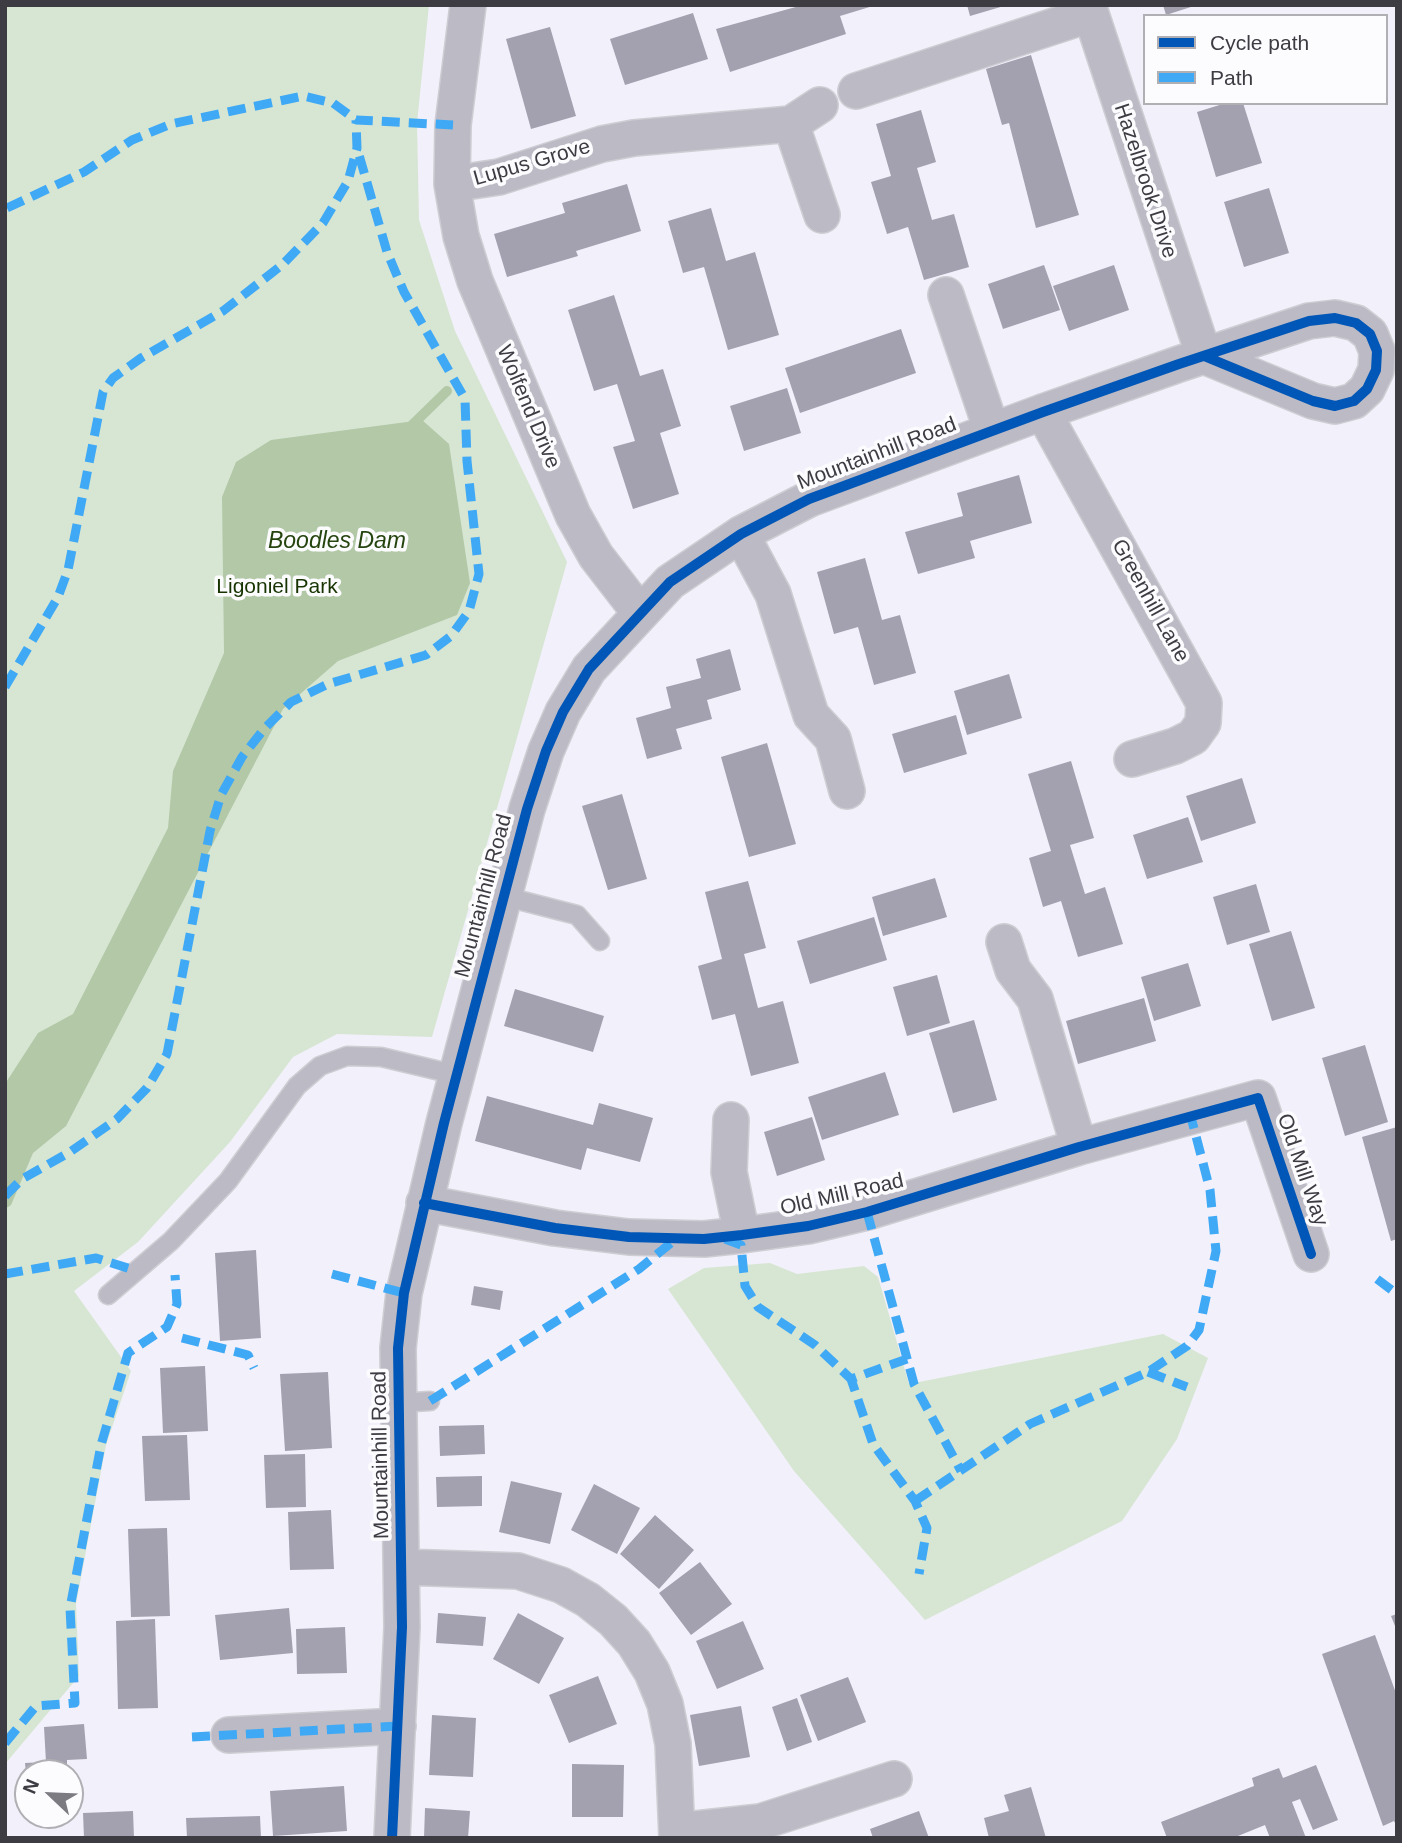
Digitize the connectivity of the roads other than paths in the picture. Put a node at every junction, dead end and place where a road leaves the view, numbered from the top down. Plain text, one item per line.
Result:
1 (468, 5) edge
2 (1090, 10) edge
3 (856, 91) dead end
4 (820, 105) dead end
5 (791, 124) junction
6 (452, 184) junction
7 (822, 215) dead end
8 (946, 296) dead end
9 (1204, 356) joint
10 (1043, 412) junction
11 (992, 431) junction
12 (741, 534) junction
13 (640, 612) junction
14 (1132, 759) dead end
15 (847, 791) dead end
16 (503, 896) junction
17 (600, 941) dead end
18 (1004, 942) dead end
19 (457, 1075) junction
20 (1258, 1098) joint
21 (731, 1120) dead end
22 (1079, 1147) junction
23 (424, 1203) junction
24 (742, 1235) junction
25 (1311, 1254) dead end
26 (108, 1295) dead end
27 (403, 1567) junction
28 (398, 1726) junction
29 (229, 1735) dead end
30 (894, 1779) dead end
31 (677, 1834) edge
32 (392, 1838) edge

1 - 6 street, Lupus Grove
2 - 3 street
2 - 9 street, Hazelbrook Drive
4 - 5 street
5 - 6 street, Lupus Grove
5 - 7 street
6 - 13 street, Wolfend Drive
8 - 11 street
9 - 10 street, Mountainhill Road
10 - 11 street, Mountainhill Road
10 - 14 street, Greenhill Lane
11 - 12 street, Mountainhill Road
12 - 13 street, Mountainhill Road
12 - 15 street
13 - 16 street, Mountainhill Road
16 - 17 lane
16 - 19 street, Mountainhill Road
18 - 22 street
19 - 23 street, Mountainhill Road
19 - 26 lane
20 - 22 street, Old Mill Road
20 - 25 street, Old Mill Way
21 - 24 street
22 - 24 street, Old Mill Road
23 - 24 street, Old Mill Road
23 - 27 street, Mountainhill Road
27 - 28 street, Mountainhill Road
27 - 31 street
28 - 29 street
28 - 32 street, Mountainhill Road
30 - 31 street

